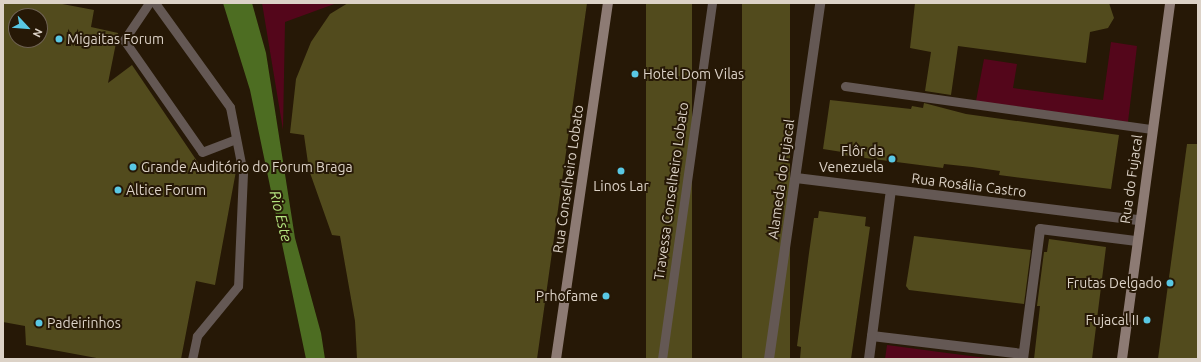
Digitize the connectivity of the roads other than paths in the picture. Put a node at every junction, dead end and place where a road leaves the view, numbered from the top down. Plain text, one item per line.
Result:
1 (149, 3) edge
2 (155, 3) edge
3 (608, 3) edge
4 (712, 3) edge
5 (820, 3) edge
6 (1170, 3) edge
7 (845, 86) dead end
8 (1152, 129) junction
9 (236, 139) junction
10 (796, 178) junction
11 (891, 190) junction
12 (1140, 220) junction
13 (1137, 240) junction
14 (872, 336) junction
15 (1023, 356) edge
16 (192, 359) edge
17 (556, 359) edge
18 (662, 359) edge
19 (769, 359) edge
20 (869, 359) edge
21 (1122, 359) edge

1 - 9 lane
2 - 9 lane
3 - 17 main road, Rua Conselheiro Lobato
4 - 18 lane, Travessa Conselheiro Lobato
5 - 10 street, Alameda do Fujacal
6 - 8 main road, Rua do Fujacal
7 - 8 lane
8 - 12 main road, Rua do Fujacal
9 - 16 lane
10 - 11 street, Rua Rosália Castro
10 - 19 street, Alameda do Fujacal
11 - 12 street, Rua Rosália Castro
11 - 14 street
12 - 13 main road, Rua do Fujacal
13 - 15 street
13 - 21 main road, Rua do Fujacal
14 - 15 street
14 - 20 street

